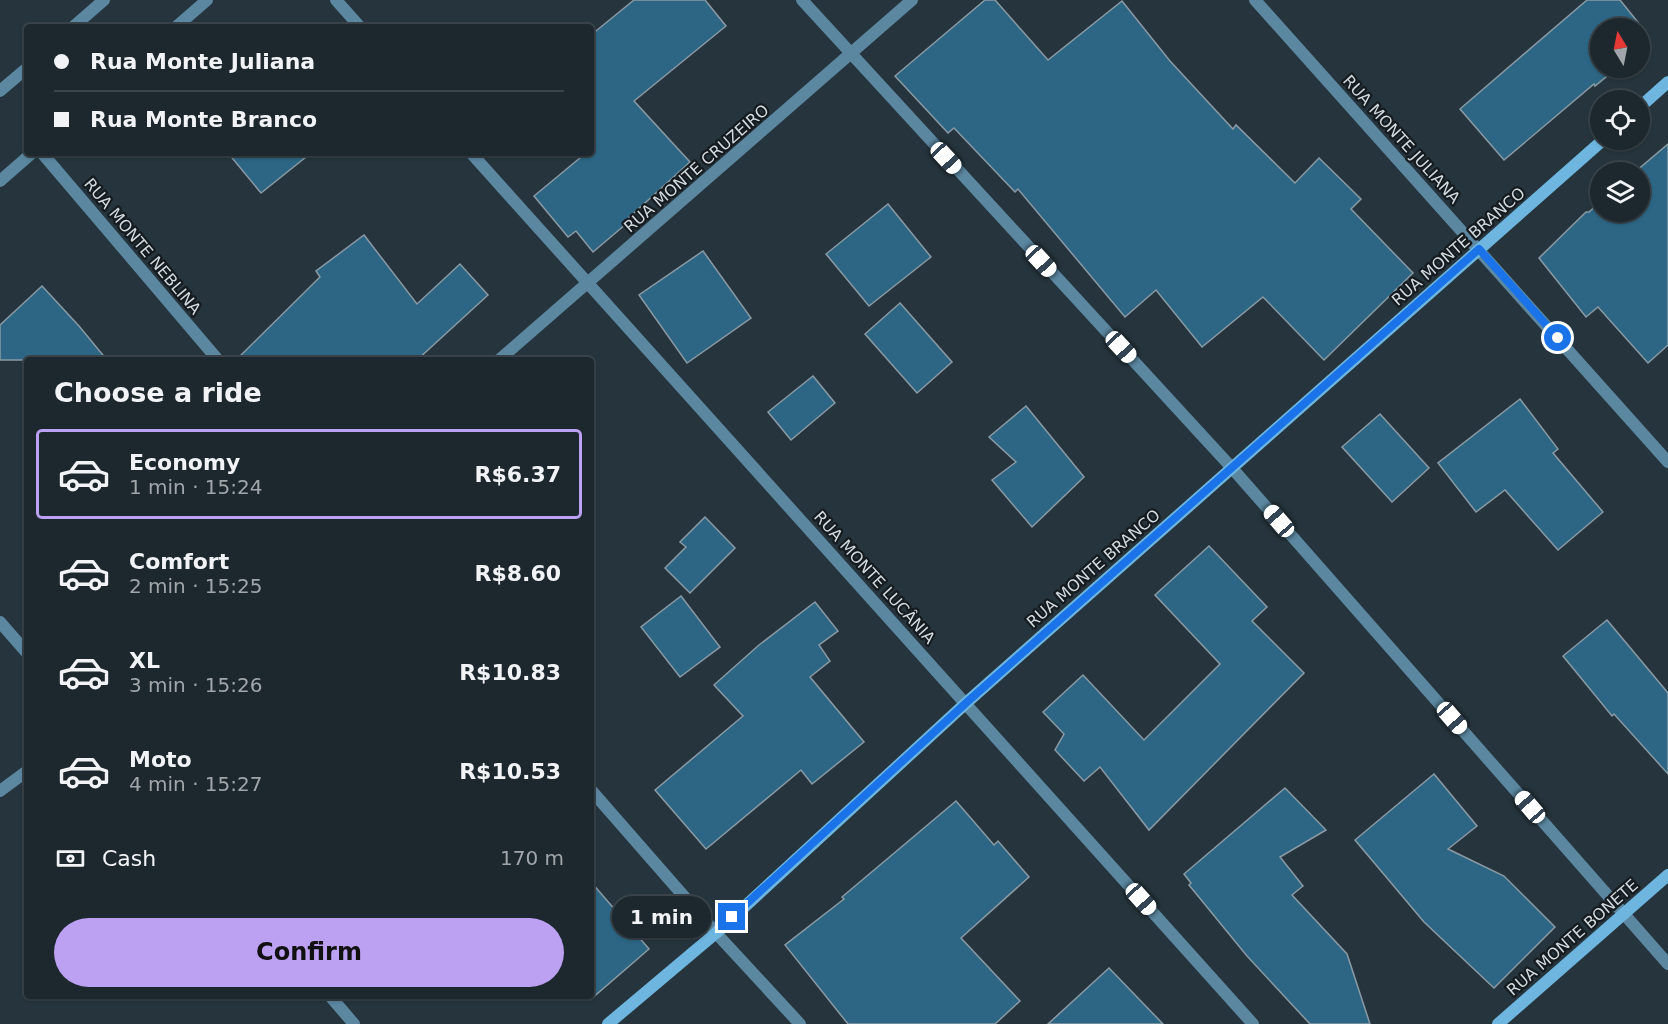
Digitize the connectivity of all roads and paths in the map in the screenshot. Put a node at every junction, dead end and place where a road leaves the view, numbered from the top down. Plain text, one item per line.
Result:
1 (104, 0) edge
2 (207, 0) edge
3 (336, 0) edge
4 (802, 0) edge
5 (912, 0) edge
6 (1255, 0) edge
7 (76, 24) edge
8 (179, 24) edge
9 (357, 24) edge
10 (851, 55) junction
11 (24, 71) edge
12 (1668, 82) edge
13 (0, 91) edge
14 (1650, 98) edge
15 (1592, 150) edge
16 (29, 156) edge
17 (45, 156) edge
18 (474, 156) edge
19 (0, 181) edge
20 (1479, 249) junction
21 (588, 285) junction
22 (215, 357) edge
23 (503, 357) edge
24 (1668, 462) edge
25 (1232, 468) junction
26 (0, 622) edge
27 (24, 650) edge
28 (966, 703) junction
29 (24, 773) edge
30 (0, 791) edge
31 (594, 793) edge
32 (1668, 875) edge
33 (1624, 914) junction
34 (716, 933) junction
35 (1668, 964) edge
36 (333, 999) edge
37 (354, 1024) edge
38 (608, 1024) edge
39 (800, 1024) edge
40 (1253, 1024) edge
41 (1498, 1024) edge

1 - 7 street
2 - 8 street
3 - 9 street
4 - 10 street
5 - 10 street, RUA MONTE CRUZEIRO
6 - 20 street, RUA MONTE JULIANA
10 - 21 street, RUA MONTE CRUZEIRO
10 - 25 street
11 - 13 street
12 - 14 street
15 - 20 street, RUA MONTE BRANCO
16 - 19 street
17 - 22 street, RUA MONTE NEBLINA
18 - 21 street, RUA MONTE LUCÂNIA
20 - 24 street, RUA MONTE JULIANA
20 - 25 street, RUA MONTE BRANCO
21 - 23 street, RUA MONTE CRUZEIRO
21 - 28 street, RUA MONTE LUCÂNIA
25 - 28 street, RUA MONTE BRANCO
25 - 33 street
26 - 27 street
28 - 34 street, RUA MONTE BRANCO
28 - 40 street, RUA MONTE LUCÂNIA
29 - 30 street
31 - 34 street
32 - 33 street, RUA MONTE BONETE
33 - 35 street
33 - 41 street, RUA MONTE BONETE
34 - 38 street, RUA MONTE BRANCO
34 - 39 street
36 - 37 street

